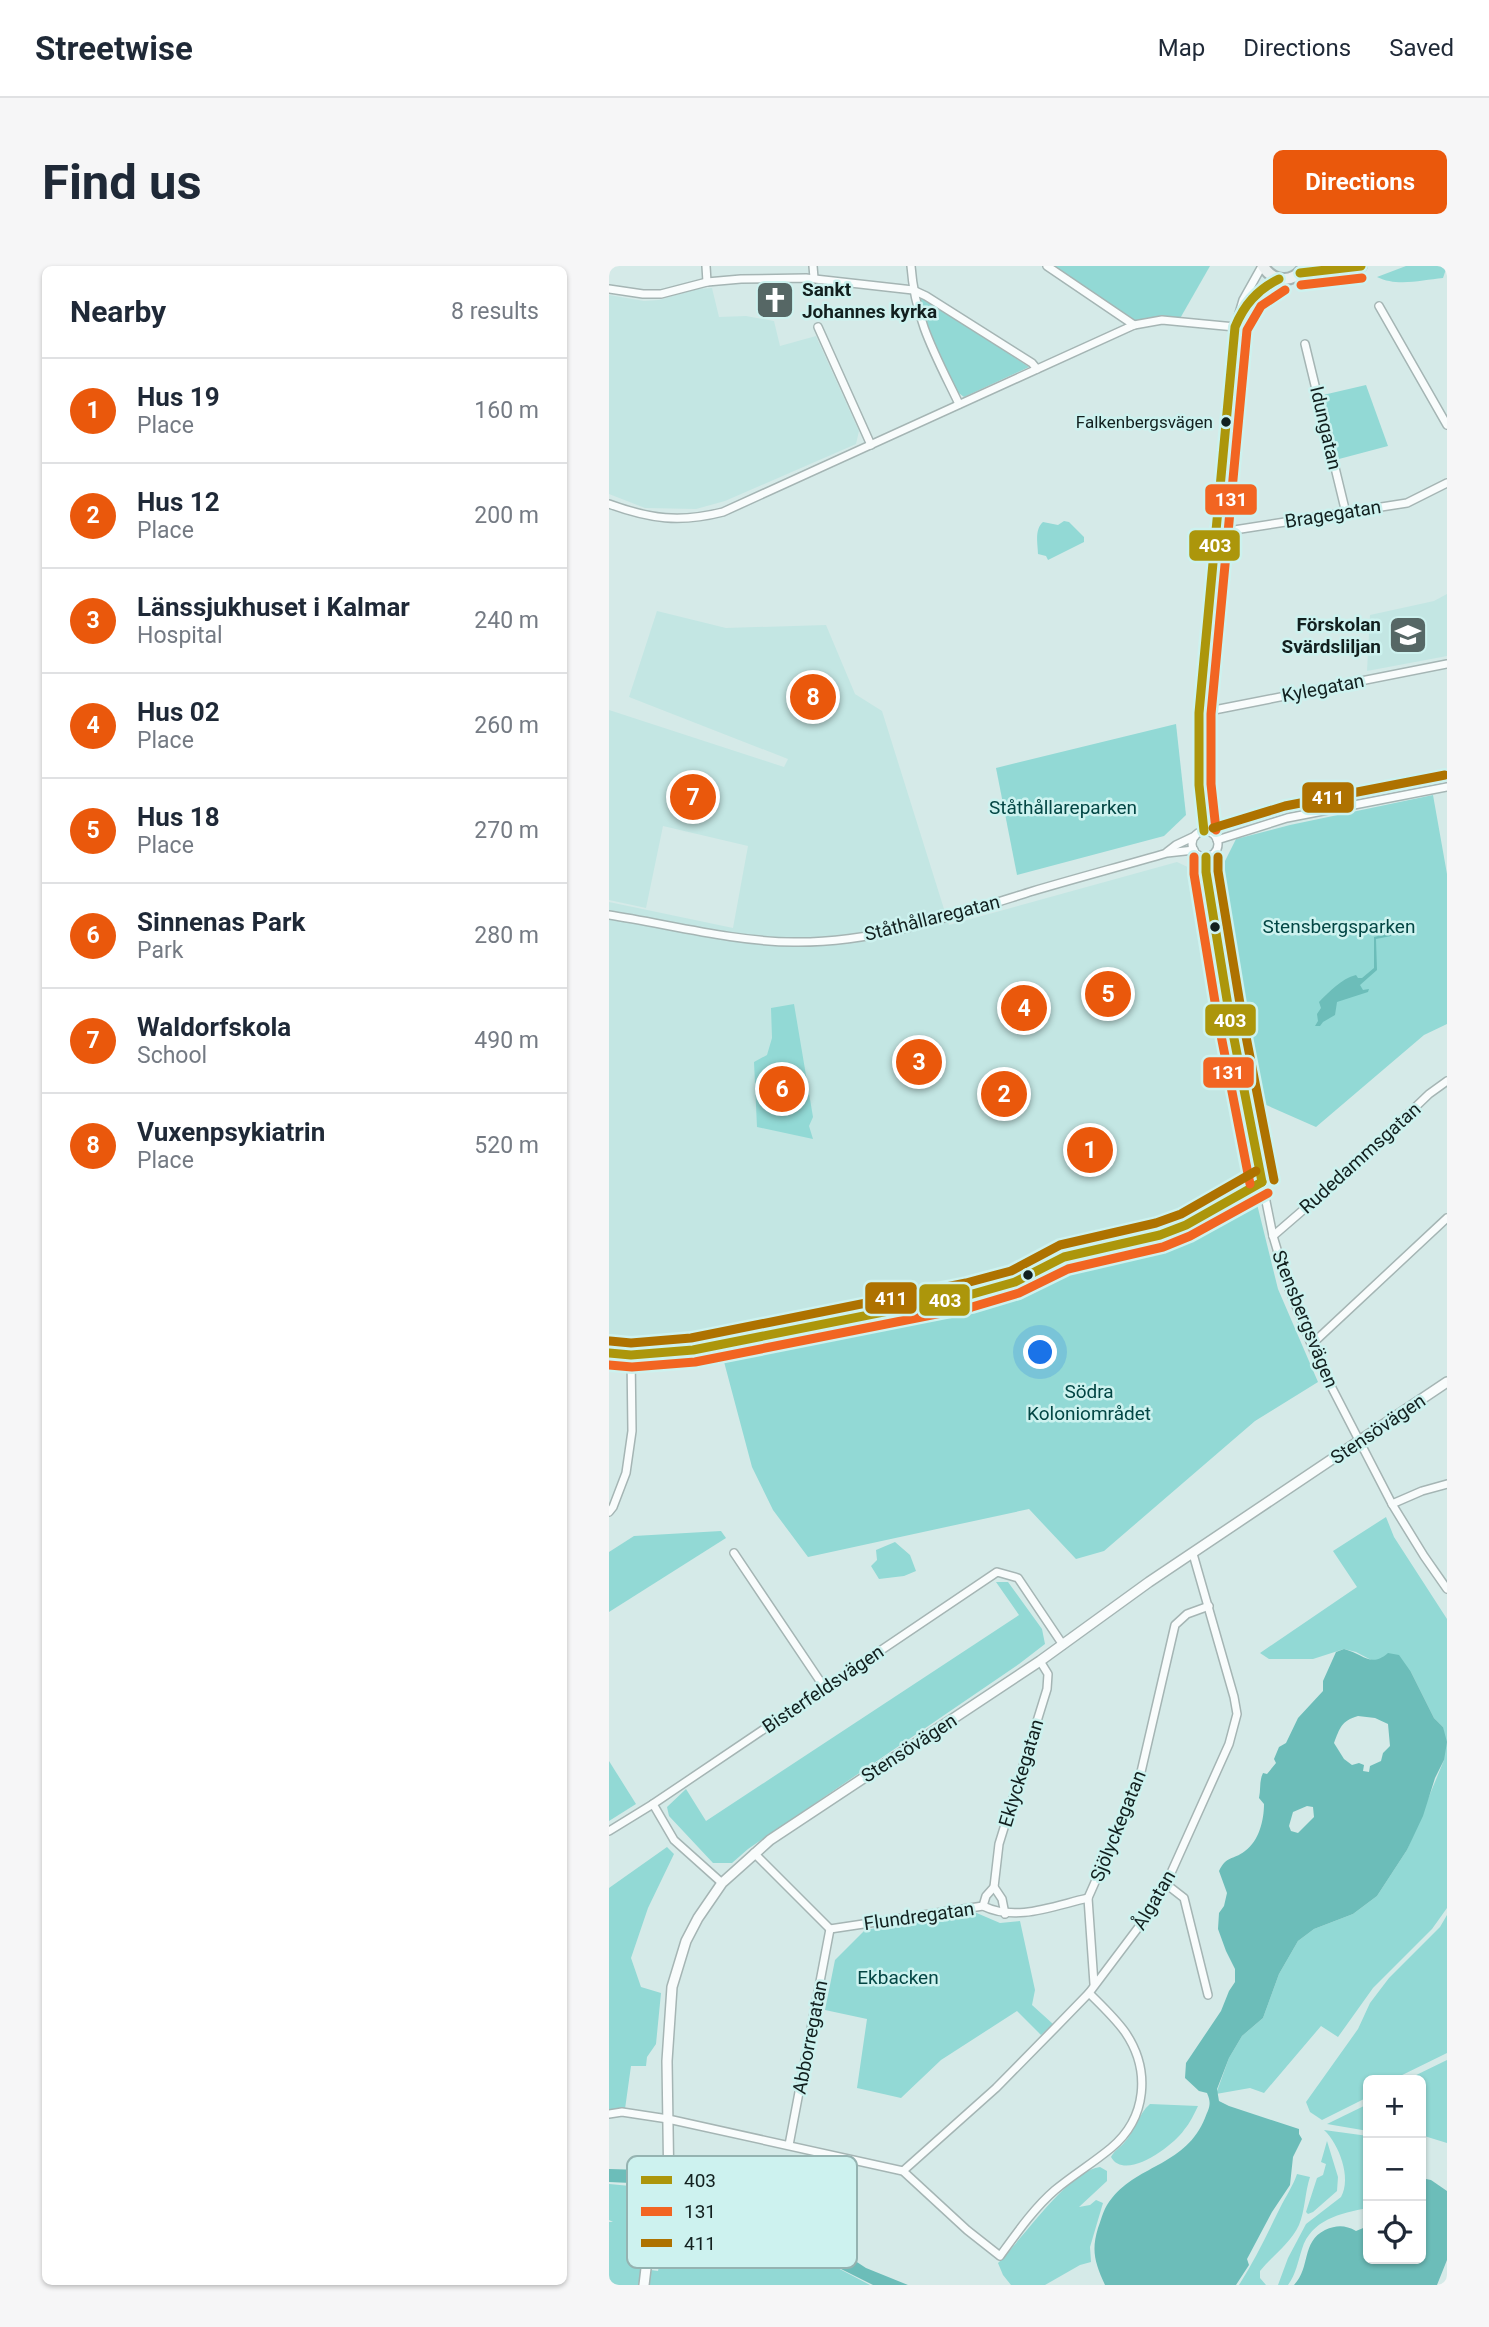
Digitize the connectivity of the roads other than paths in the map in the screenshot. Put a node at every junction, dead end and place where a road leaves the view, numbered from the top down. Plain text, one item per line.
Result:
1 (705, 266) edge
2 (813, 266) edge
3 (911, 266) edge
4 (1047, 266) edge
5 (1262, 266) edge
6 (1351, 267) edge
7 (1302, 270) edge
8 (814, 278) junction
9 (1279, 279) junction
10 (707, 282) junction
11 (609, 289) edge
12 (913, 290) junction
13 (1379, 306) dead end
14 (1239, 315) junction
15 (1134, 324) junction
16 (818, 327) dead end
17 (1235, 327) junction
18 (1305, 344) dead end
19 (1037, 369) junction
20 (959, 404) junction
21 (1447, 425) edge
22 (871, 445) junction
23 (1447, 483) edge
24 (609, 504) edge
25 (1346, 513) junction
26 (1215, 533) junction
27 (1447, 664) edge
28 (1199, 713) junction
29 (1447, 787) edge
30 (1204, 831) junction
31 (1195, 836) junction
32 (1217, 840) junction
33 (1194, 850) junction
34 (1167, 853) junction
35 (1206, 857) junction
36 (609, 915) edge
37 (1447, 1080) edge
38 (1262, 1182) junction
39 (1447, 1218) edge
40 (1273, 1236) junction
41 (1312, 1344) junction
42 (609, 1353) edge
43 (631, 1355) junction
44 (1447, 1382) edge
45 (1360, 1442) junction
46 (1447, 1484) edge
47 (1392, 1504) junction
48 (609, 1512) edge
49 (734, 1553) dead end
50 (1193, 1554) junction
51 (1447, 1589) edge
52 (1209, 1606) junction
53 (1063, 1645) junction
54 (1040, 1661) junction
55 (824, 1687) junction
56 (653, 1804) junction
57 (609, 1831) edge
58 (754, 1853) junction
59 (722, 1883) junction
60 (1166, 1884) junction
61 (994, 1888) junction
62 (1088, 1898) junction
63 (983, 1906) junction
64 (1005, 1914) junction
65 (830, 1929) junction
66 (1094, 1984) junction
67 (1089, 1993) junction
68 (1208, 1995) dead end
69 (609, 2115) edge
70 (668, 2119) junction
71 (789, 2145) junction
72 (668, 2156) edge
73 (837, 2156) edge
74 (857, 2161) edge
75 (903, 2171) junction

1 - 10 street
2 - 8 street
3 - 12 street
4 - 15 street
5 - 9 main road
5 - 14 street
6 - 7 main road
7 - 9 main road
8 - 10 street
8 - 12 street
9 - 14 street
10 - 11 street
12 - 19 street
12 - 20 street
13 - 21 street
14 - 17 street
15 - 17 street
15 - 19 street
16 - 22 street
17 - 26 street
18 - 25 street, Idungatan
19 - 20 street
20 - 22 street
22 - 24 street
23 - 25 street, Bragegatan
25 - 26 street, Bragegatan
26 - 28 street
27 - 28 street, Kylegatan
28 - 30 street
29 - 32 street
30 - 31 street, Ståthållaregatan
30 - 32 street
31 - 33 street
31 - 34 street, Ståthållaregatan
32 - 35 street
33 - 34 street, Ståthållaregatan
33 - 35 street
34 - 36 street, Ståthållaregatan
35 - 38 street, Stensbergsvägen
37 - 40 street, Rudedammsgatan
38 - 40 street, Stensbergsvägen
38 - 43 street
39 - 41 street
40 - 41 street, Stensbergsvägen
41 - 45 street, Stensbergsvägen
42 - 43 street
43 - 48 street
44 - 45 street, Stensövägen
45 - 47 street, Stensbergsvägen
45 - 50 street, Stensövägen
46 - 47 street
47 - 51 street, Stensbergsvägen
49 - 55 street
50 - 52 street, Ålgatan
50 - 53 street, Stensövägen
52 - 60 street, Ålgatan
52 - 62 street, Sjölyckegatan
53 - 54 street, Stensövägen
53 - 55 street, Bisterfeldsvägen
54 - 58 street, Stensövägen
54 - 61 street, Eklyckegatan
55 - 56 street, Bisterfeldsvägen
56 - 57 street, Bisterfeldsvägen
56 - 59 street
58 - 59 street, Stensövägen
58 - 65 street
59 - 70 street, Stensövägen
60 - 66 street, Ålgatan
60 - 68 street
61 - 63 street, Eklyckegatan
61 - 64 street, Eklyckegatan
62 - 64 street, Flundregatan
62 - 66 street, Sjölyckegatan
63 - 64 street, Flundregatan
63 - 65 street, Flundregatan
65 - 71 street, Abborregatan
66 - 67 street, Ålgatan
67 - 75 street, Ålgatan
67 - 75 street
69 - 70 street
70 - 71 street
70 - 72 street, Stensövägen
71 - 73 street
74 - 75 street

